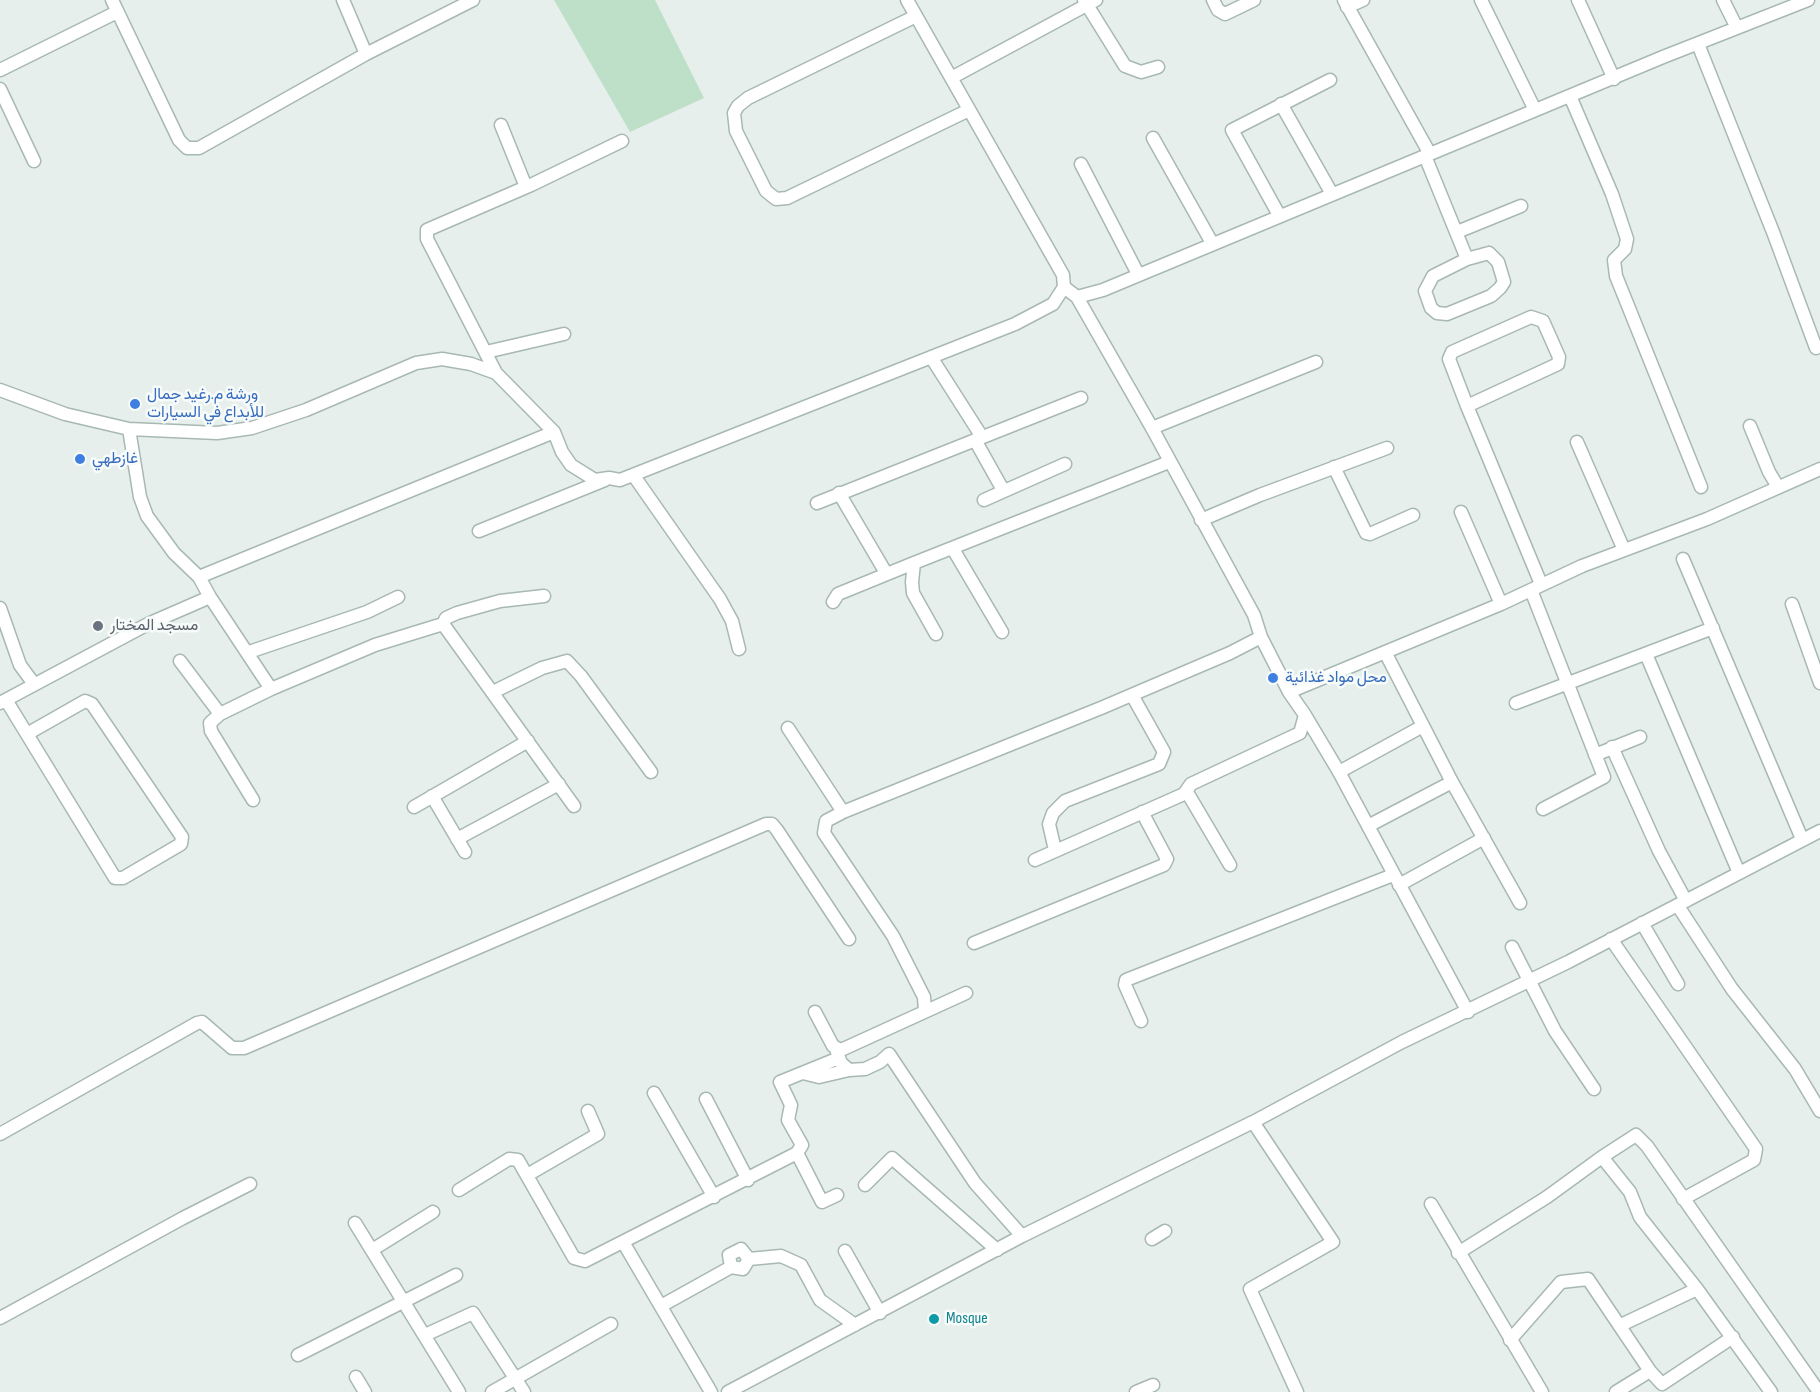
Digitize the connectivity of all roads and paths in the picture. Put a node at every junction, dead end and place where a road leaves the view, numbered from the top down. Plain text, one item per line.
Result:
1 (112, 0) edge
2 (343, 0) edge
3 (473, 0) edge
4 (907, 0) edge
5 (1213, 0) edge
6 (1254, 0) edge
7 (1363, 0) edge
8 (1481, 0) edge
9 (1578, 0) edge
10 (1723, 0) edge
11 (1808, 0) edge
12 (1089, 2) edge
13 (1345, 3) edge
14 (117, 12) junction
15 (916, 16) junction
16 (1737, 28) junction
17 (1698, 44) junction
18 (366, 54) junction
19 (1158, 67) dead end
20 (0, 69) edge
21 (951, 78) junction
22 (1614, 79) junction
23 (1330, 80) dead end
24 (0, 89) edge
25 (1570, 96) junction
26 (1281, 104) junction
27 (969, 110) junction
28 (1535, 110) junction
29 (501, 125) dead end
30 (1153, 138) dead end
31 (622, 141) dead end
32 (1428, 155) junction
33 (34, 161) dead end
34 (1081, 164) dead end
35 (526, 187) junction
36 (1332, 195) junction
37 (1521, 206) dead end
38 (1279, 215) junction
39 (1457, 232) junction
40 (1212, 243) junction
41 (1467, 259) junction
42 (1138, 274) junction
43 (1064, 287) junction
44 (1077, 297) junction
45 (564, 334) dead end
46 (1816, 348) dead end
47 (486, 352) junction
48 (931, 357) junction
49 (1316, 362) dead end
50 (496, 373) junction
51 (0, 390) edge
52 (1081, 398) dead end
53 (1467, 406) junction
54 (1750, 426) dead end
55 (1152, 428) junction
56 (129, 429) junction
57 (554, 432) junction
58 (979, 438) junction
59 (1578, 442) dead end
60 (1387, 448) dead end
61 (1169, 462) junction
62 (1065, 464) dead end
63 (1334, 466) junction
64 (1820, 469) edge
65 (634, 476) junction
66 (609, 478) junction
67 (1701, 487) dead end
68 (1778, 487) junction
69 (1002, 490) junction
70 (839, 493) junction
71 (984, 500) dead end
72 (817, 503) dead end
73 (1461, 513) dead end
74 (1413, 515) dead end
75 (1201, 520) junction
76 (479, 531) dead end
77 (953, 549) junction
78 (1624, 550) junction
79 (1683, 559) dead end
80 (914, 563) junction
81 (886, 573) junction
82 (199, 577) junction
83 (1536, 587) junction
84 (544, 596) dead end
85 (210, 597) junction
86 (398, 597) dead end
87 (833, 602) dead end
88 (1501, 604) junction
89 (1792, 604) dead end
90 (0, 608) edge
91 (443, 624) junction
92 (1713, 628) junction
93 (1002, 632) dead end
94 (936, 634) dead end
95 (1261, 637) junction
96 (739, 649) dead end
97 (249, 652) junction
98 (1385, 652) junction
99 (1646, 654) junction
100 (180, 662) dead end
101 (1820, 683) edge
102 (34, 684) junction
103 (1566, 684) junction
104 (271, 689) junction
105 (493, 692) junction
106 (1289, 692) junction
107 (1132, 695) junction
108 (3, 702) edge
109 (1516, 703) dead end
110 (220, 714) junction
111 (1305, 715) junction
112 (1423, 726) junction
113 (788, 728) dead end
114 (27, 734) junction
115 (1640, 738) dead end
116 (528, 741) junction
117 (1612, 747) junction
118 (1595, 754) junction
119 (651, 771) dead end
120 (1339, 772) junction
121 (1452, 782) junction
122 (559, 784) junction
123 (1187, 792) junction
124 (432, 796) junction
125 (253, 800) dead end
126 (574, 806) dead end
127 (414, 807) dead end
128 (1543, 808) dead end
129 (843, 812) junction
130 (1142, 812) junction
131 (1368, 826) junction
132 (1820, 831) edge
133 (1484, 838) junction
134 (457, 839) junction
135 (1802, 839) junction
136 (1055, 850) junction
137 (465, 852) dead end
138 (1035, 860) dead end
139 (1230, 865) dead end
140 (1739, 873) junction
141 (1396, 880) junction
142 (1520, 903) dead end
143 (1682, 904) junction
144 (1642, 923) junction
145 (849, 939) dead end
146 (1611, 939) junction
147 (974, 943) dead end
148 (1512, 946) dead end
149 (1530, 980) junction
150 (1678, 984) dead end
151 (966, 993) dead end
152 (925, 1011) junction
153 (815, 1012) dead end
154 (1468, 1012) junction
155 (1141, 1022) dead end
156 (838, 1054) junction
157 (849, 1070) junction
158 (803, 1073) junction
159 (1594, 1089) dead end
160 (654, 1093) dead end
161 (705, 1099) dead end
162 (588, 1111) dead end
163 (1820, 1111) edge
164 (1253, 1122) junction
165 (0, 1134) edge
166 (798, 1154) junction
167 (1602, 1157) junction
168 (529, 1174) junction
169 (748, 1180) junction
170 (250, 1185) dead end
171 (865, 1185) dead end
172 (459, 1190) dead end
173 (837, 1195) dead end
174 (714, 1197) junction
175 (1683, 1199) junction
176 (1431, 1204) dead end
177 (433, 1212) dead end
178 (355, 1223) dead end
179 (1165, 1231) dead end
180 (1022, 1236) junction
181 (1152, 1239) dead end
182 (623, 1242) junction
183 (372, 1250) junction
184 (997, 1250) junction
185 (845, 1251) dead end
186 (1458, 1253) junction
187 (456, 1275) dead end
188 (1697, 1289) junction
189 (405, 1303) junction
190 (661, 1306) junction
191 (880, 1313) junction
192 (0, 1318) edge
193 (611, 1324) dead end
194 (855, 1325) junction
195 (1621, 1325) junction
196 (425, 1335) junction
197 (1733, 1337) junction
198 (1510, 1340) junction
199 (298, 1355) dead end
200 (1650, 1371) junction
201 (356, 1377) dead end
202 (516, 1378) junction
203 (1153, 1385) dead end
204 (365, 1392) edge
205 (459, 1392) edge
206 (492, 1392) edge
207 (524, 1392) edge
208 (711, 1392) edge
209 (728, 1392) edge
210 (1136, 1392) edge
211 (1297, 1392) edge
212 (1542, 1392) edge
213 (1616, 1392) edge
214 (1771, 1392) edge
215 (1819, 1392) edge

1 - 14 street
2 - 18 street
3 - 18 street
4 - 15 street
5 - 6 street
7 - 13 street
8 - 28 street
9 - 22 street
10 - 16 street
11 - 16 street
12 - 19 street
12 - 21 street
13 - 32 street
14 - 18 street
14 - 20 street
15 - 21 street
15 - 27 street
16 - 17 street
17 - 22 street
17 - 46 street
21 - 27 street
22 - 25 street
23 - 26 street
24 - 33 street
25 - 28 street
25 - 67 street
26 - 36 street
26 - 38 street
27 - 43 street
28 - 32 street
29 - 35 street
30 - 40 street
31 - 35 street
32 - 36 street
32 - 39 street
34 - 42 street
35 - 47 street
36 - 38 street
37 - 39 street
38 - 40 street
39 - 41 street
40 - 42 street
41 - 41 street
42 - 44 street
43 - 44 street
43 - 48 street
44 - 55 street
45 - 47 street
47 - 50 street
48 - 58 street
48 - 65 street
49 - 55 street
50 - 56 street
50 - 57 street
51 - 56 street
52 - 58 street
53 - 53 street
53 - 83 street
54 - 68 street
55 - 61 street
56 - 82 street
57 - 66 street
57 - 82 street
58 - 69 street
58 - 70 street
59 - 78 street
60 - 63 street
61 - 75 street
61 - 77 street
62 - 69 street
63 - 74 street
63 - 75 street
64 - 68 street
65 - 66 street
65 - 96 street
66 - 76 street
68 - 78 street
69 - 71 street
70 - 72 street
70 - 81 street
73 - 88 street
75 - 95 street
77 - 80 street
77 - 93 street
78 - 83 street
79 - 92 street
80 - 81 street
80 - 94 street
81 - 87 street
82 - 85 street
83 - 88 street
83 - 103 street
84 - 91 street
85 - 97 street
85 - 102 street
86 - 97 street
88 - 98 street
89 - 101 street
90 - 102 street
91 - 104 street
91 - 105 street
92 - 99 street
92 - 135 street
95 - 106 street
95 - 107 street
97 - 104 street
98 - 106 street
98 - 112 street
99 - 103 street
99 - 140 street
100 - 110 street
102 - 108 street
103 - 109 street
103 - 118 street
104 - 110 street
105 - 116 street
105 - 119 street
106 - 111 street
107 - 129 street
107 - 136 street
108 - 114 street
110 - 125 street
111 - 120 street
111 - 123 street
112 - 120 street
112 - 121 street
113 - 129 street
114 - 114 street
115 - 117 street
116 - 122 street
116 - 124 street
117 - 118 street
117 - 143 street
118 - 128 street
120 - 131 street
121 - 131 street
121 - 133 street
122 - 126 street
122 - 134 street
123 - 130 street
123 - 139 street
124 - 127 street
124 - 134 street
129 - 152 street
130 - 136 street
130 - 147 street
131 - 141 street
132 - 135 street
133 - 141 street
133 - 142 street
134 - 137 street
135 - 140 street
136 - 138 street
140 - 143 street
141 - 154 street
141 - 155 street
143 - 144 street
143 - 163 street
144 - 146 street
144 - 150 street
145 - 165 street
146 - 149 street
146 - 175 street
148 - 149 street
149 - 154 street
149 - 159 street
151 - 152 street
152 - 156 street
153 - 156 street
154 - 164 street
156 - 157 street
156 - 158 street
157 - 158 street
157 - 180 street
158 - 166 street
160 - 174 street
161 - 169 street
162 - 168 street
164 - 180 street
164 - 211 street
166 - 169 street
166 - 173 street
167 - 175 street
167 - 186 street
167 - 188 street
168 - 172 street
168 - 182 street
169 - 174 street
170 - 192 street
171 - 184 street
174 - 182 street
175 - 215 street
176 - 186 street
177 - 183 street
178 - 183 street
179 - 181 street
180 - 184 street
182 - 190 street
183 - 189 street
184 - 191 street
185 - 191 street
186 - 198 street
187 - 189 street
188 - 195 street
188 - 197 street
189 - 196 street
189 - 199 street
190 - 194 street
190 - 208 street
191 - 194 street
193 - 202 street
194 - 209 street
195 - 198 street
195 - 200 street
196 - 202 street
196 - 205 street
197 - 200 street
197 - 214 street
198 - 212 street
200 - 213 street
201 - 204 street
202 - 206 street
202 - 207 street
203 - 210 street

